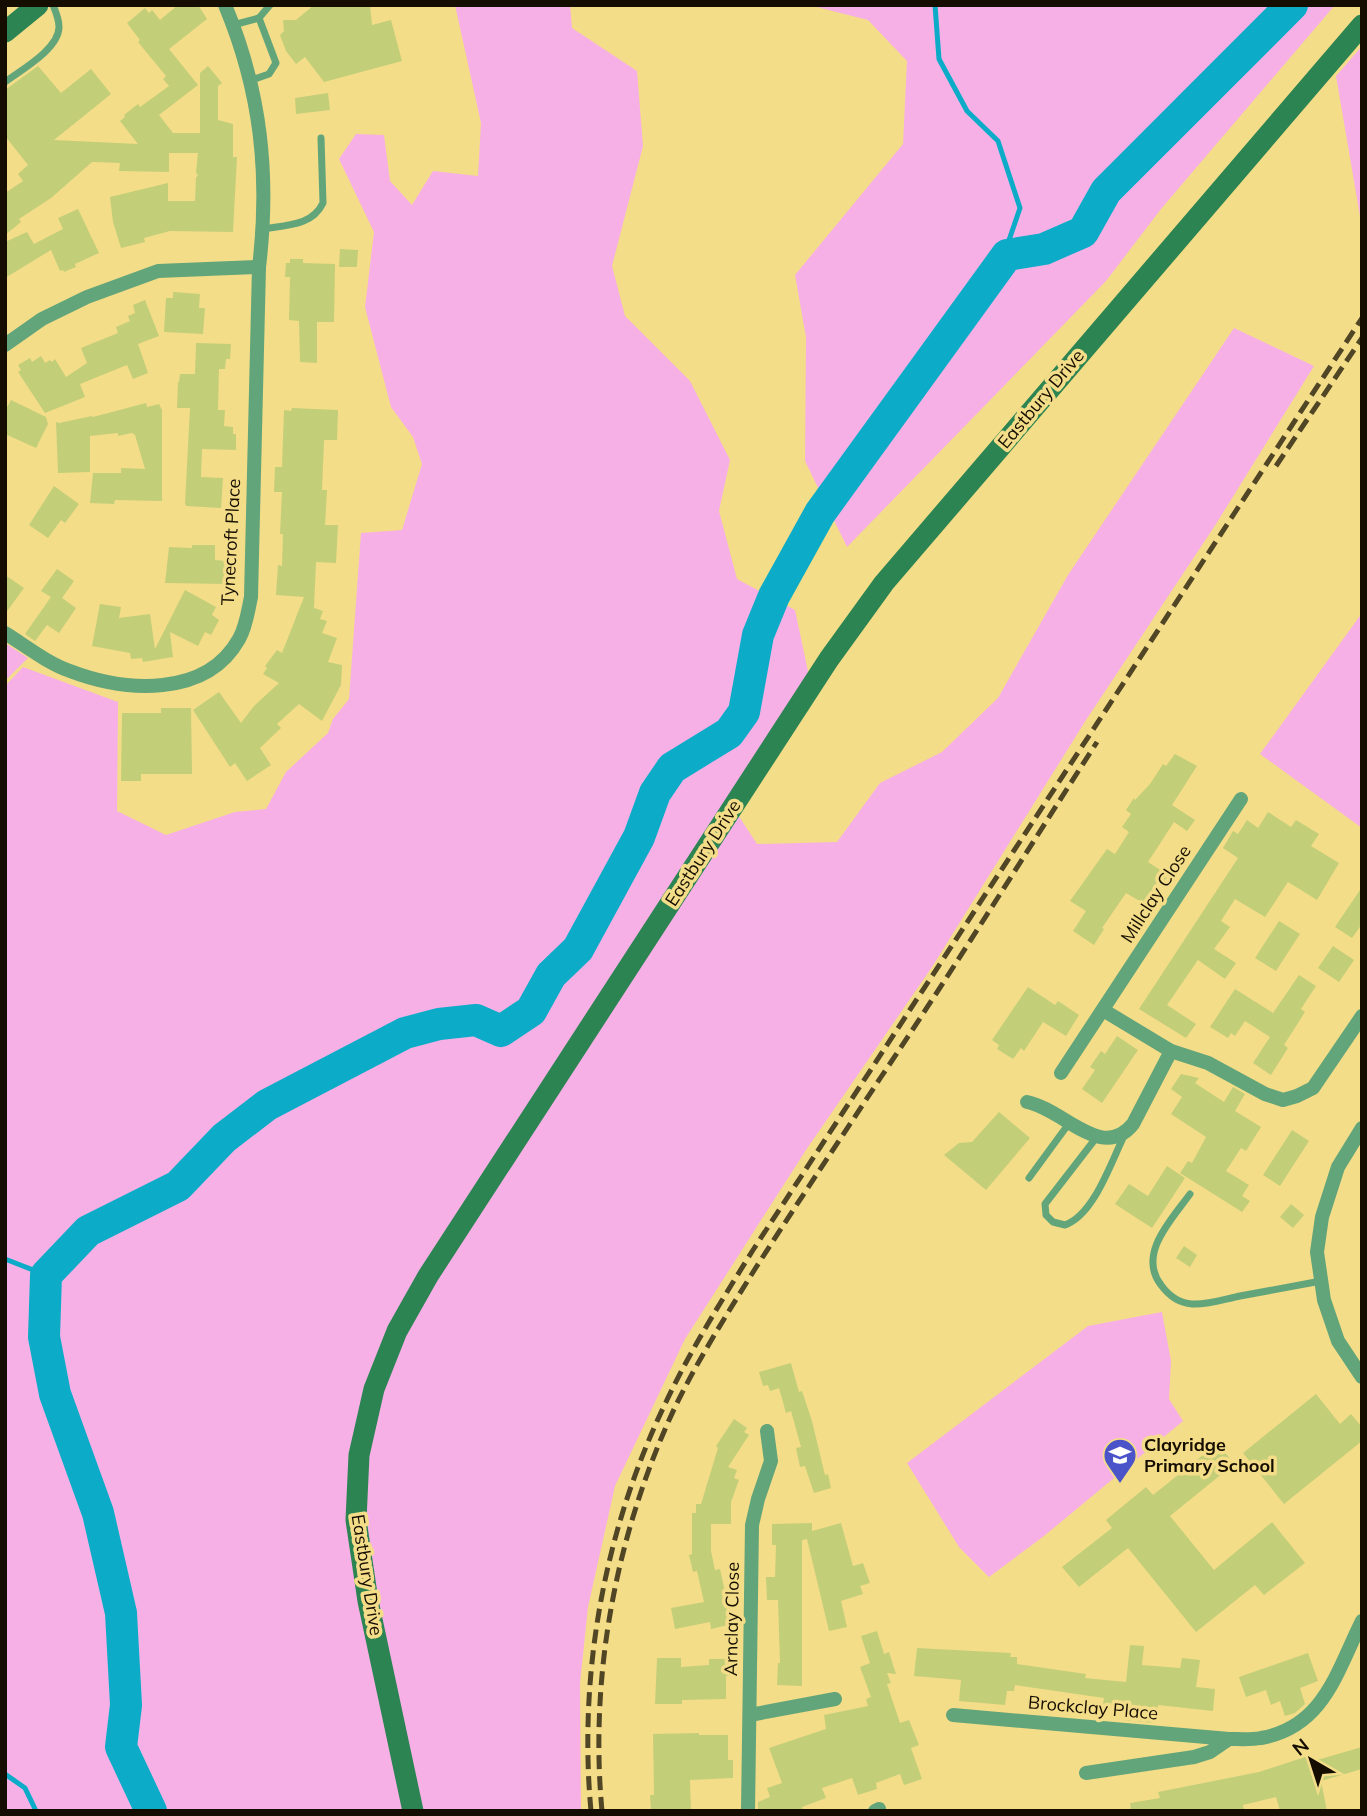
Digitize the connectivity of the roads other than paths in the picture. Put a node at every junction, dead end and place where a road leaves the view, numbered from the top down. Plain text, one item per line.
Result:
1 (38, 5) edge
2 (53, 5) edge
3 (225, 5) edge
4 (270, 5) edge
5 (259, 18) junction
6 (233, 25) junction
7 (1362, 25) edge
8 (5, 32) edge
9 (252, 80) junction
10 (5, 82) edge
11 (321, 138) dead end
12 (263, 229) junction
13 (259, 267) junction
14 (5, 345) edge
15 (5, 633) edge
16 (1241, 799) dead end
17 (1103, 1010) junction
18 (1362, 1016) edge
19 (1171, 1051) junction
20 (1061, 1073) dead end
21 (1027, 1102) dead end
22 (1070, 1122) junction
23 (1362, 1128) edge
24 (1124, 1134) junction
25 (1096, 1138) junction
26 (1029, 1178) dead end
27 (1190, 1194) dead end
28 (1322, 1281) junction
29 (1362, 1377) edge
30 (767, 1431) dead end
31 (1362, 1621) edge
32 (835, 1699) dead end
33 (750, 1715) junction
34 (953, 1715) dead end
35 (1229, 1739) junction
36 (1086, 1773) dead end
37 (413, 1811) edge
38 (748, 1811) edge

1 - 8 street
2 - 10 lane
3 - 6 street, Tynecroft Place
4 - 5 lane
5 - 6 lane
5 - 9 lane
6 - 9 street, Tynecroft Place
7 - 37 street, Eastbury Drive
9 - 12 street, Tynecroft Place
11 - 12 lane
12 - 13 street, Tynecroft Place
13 - 14 street
13 - 15 street, Tynecroft Place
16 - 17 street, Millclay Close
17 - 19 street
17 - 20 street, Millclay Close
18 - 19 street
19 - 24 street
21 - 22 street
22 - 25 street
22 - 26 lane
23 - 28 street
24 - 25 street
24 - 25 lane
27 - 28 lane
28 - 29 street
30 - 33 street, Arnclay Close
31 - 35 street, Brockclay Place
32 - 33 street
33 - 38 street, Arnclay Close
34 - 35 street, Brockclay Place
35 - 36 street, Brockclay Place

